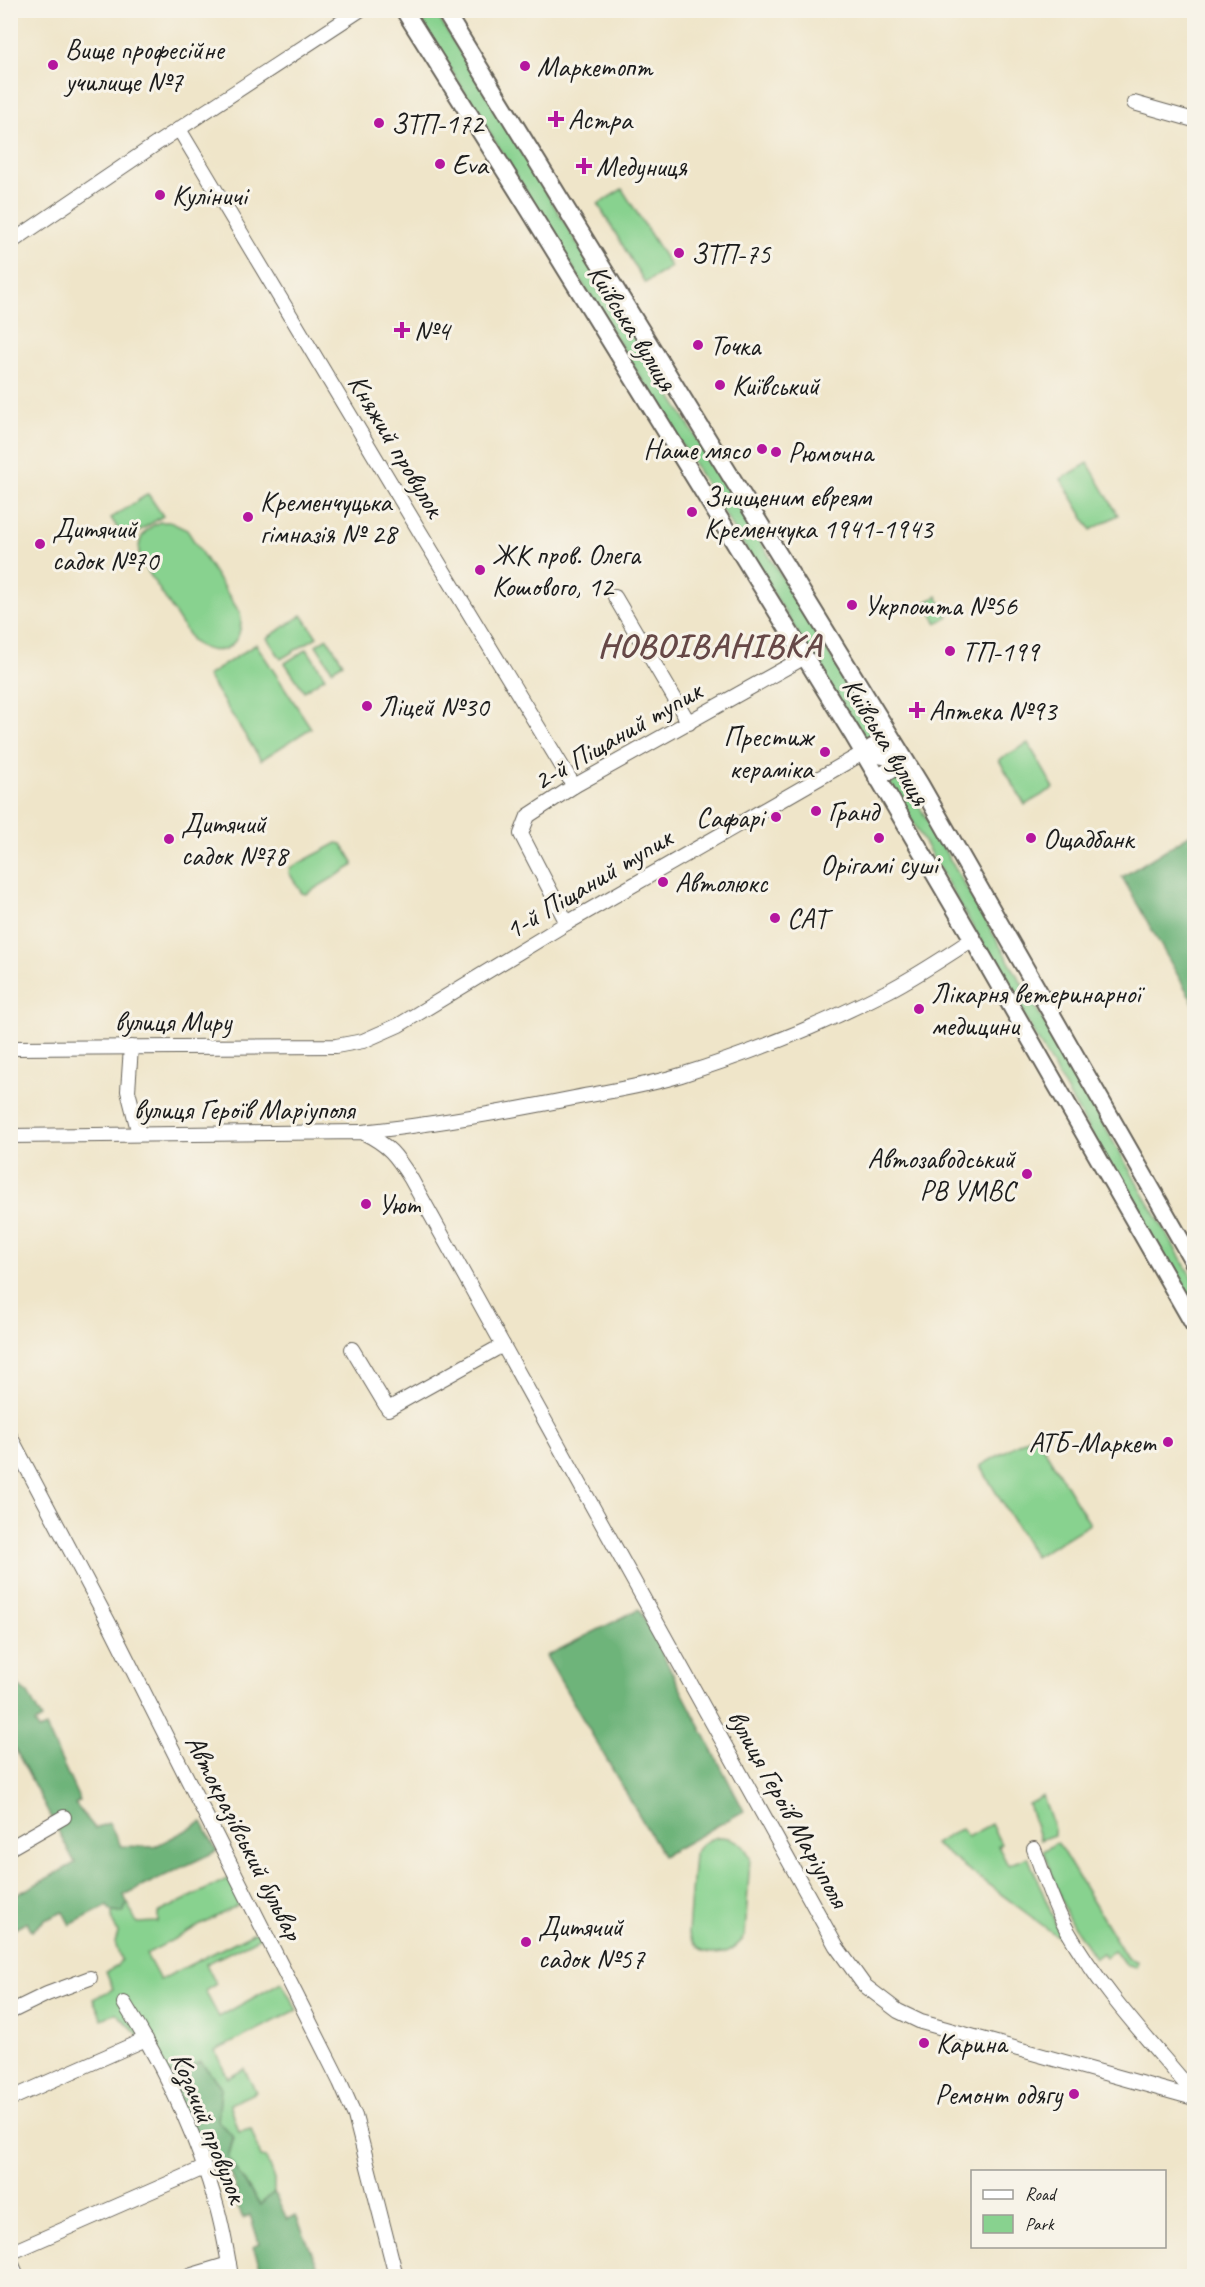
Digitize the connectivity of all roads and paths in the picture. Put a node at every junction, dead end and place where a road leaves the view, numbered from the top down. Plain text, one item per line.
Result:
1 (360, 10) edge
2 (404, 10) edge
3 (444, 10) edge
4 (1134, 103) dead end
5 (1194, 120) edge
6 (179, 129) junction
7 (10, 243) edge
8 (615, 597) dead end
9 (805, 657) junction
10 (689, 723) junction
11 (890, 737) junction
12 (863, 753) junction
13 (905, 761) junction
14 (878, 778) junction
15 (574, 786) junction
16 (567, 923) junction
17 (973, 939) junction
18 (336, 1046) joint
19 (131, 1047) junction
20 (10, 1048) edge
21 (362, 1132) junction
22 (139, 1134) junction
23 (10, 1136) edge
24 (1194, 1263) edge
25 (1194, 1325) edge
26 (503, 1345) junction
27 (352, 1349) dead end
28 (10, 1436) edge
29 (64, 1817) dead end
30 (10, 1848) edge
31 (1034, 1849) dead end
32 (90, 1978) dead end
33 (124, 2003) dead end
34 (10, 2012) edge
35 (146, 2038) junction
36 (1194, 2096) edge
37 (10, 2099) edge
38 (204, 2168) junction
39 (10, 2253) edge
40 (10, 2260) edge
41 (230, 2270) edge
42 (17, 2277) edge
43 (189, 2277) edge
44 (396, 2277) edge

1 - 6 street
2 - 9 main road, Київська вулиця
3 - 11 main road, Київська вулиця
4 - 5 street
6 - 7 street
6 - 15 street, Княжий провулок
8 - 10 street
9 - 10 street, 2-й Піщаний тупик
9 - 12 main road, Київська вулиця
10 - 15 street, 2-й Піщаний тупик
11 - 12 main road
11 - 13 main road, Київська вулиця
12 - 13 street
12 - 14 main road, Київська вулиця
12 - 16 street, 1-й Піщаний тупик
13 - 14 main road
13 - 24 main road, Київська вулиця
14 - 17 main road, Київська вулиця
15 - 16 street, 2-й Піщаний тупик
16 - 18 street, 1-й Піщаний тупик
17 - 21 street
17 - 25 main road, Київська вулиця
18 - 19 street, вулиця Миру
19 - 20 street, вулиця Миру
19 - 22 street
21 - 22 street, вулиця Героїв Маріуполя
21 - 26 street, вулиця Героїв Маріуполя
22 - 23 street, вулиця Героїв Маріуполя
26 - 27 street
26 - 36 street, вулиця Героїв Маріуполя
28 - 44 street, Автокразівський бульвар
29 - 30 street
31 - 36 street
32 - 34 street
33 - 35 street, Козачий провулок
35 - 37 street
35 - 38 street, Козачий провулок
38 - 39 street
38 - 41 street, Козачий провулок
40 - 42 street
41 - 43 street

